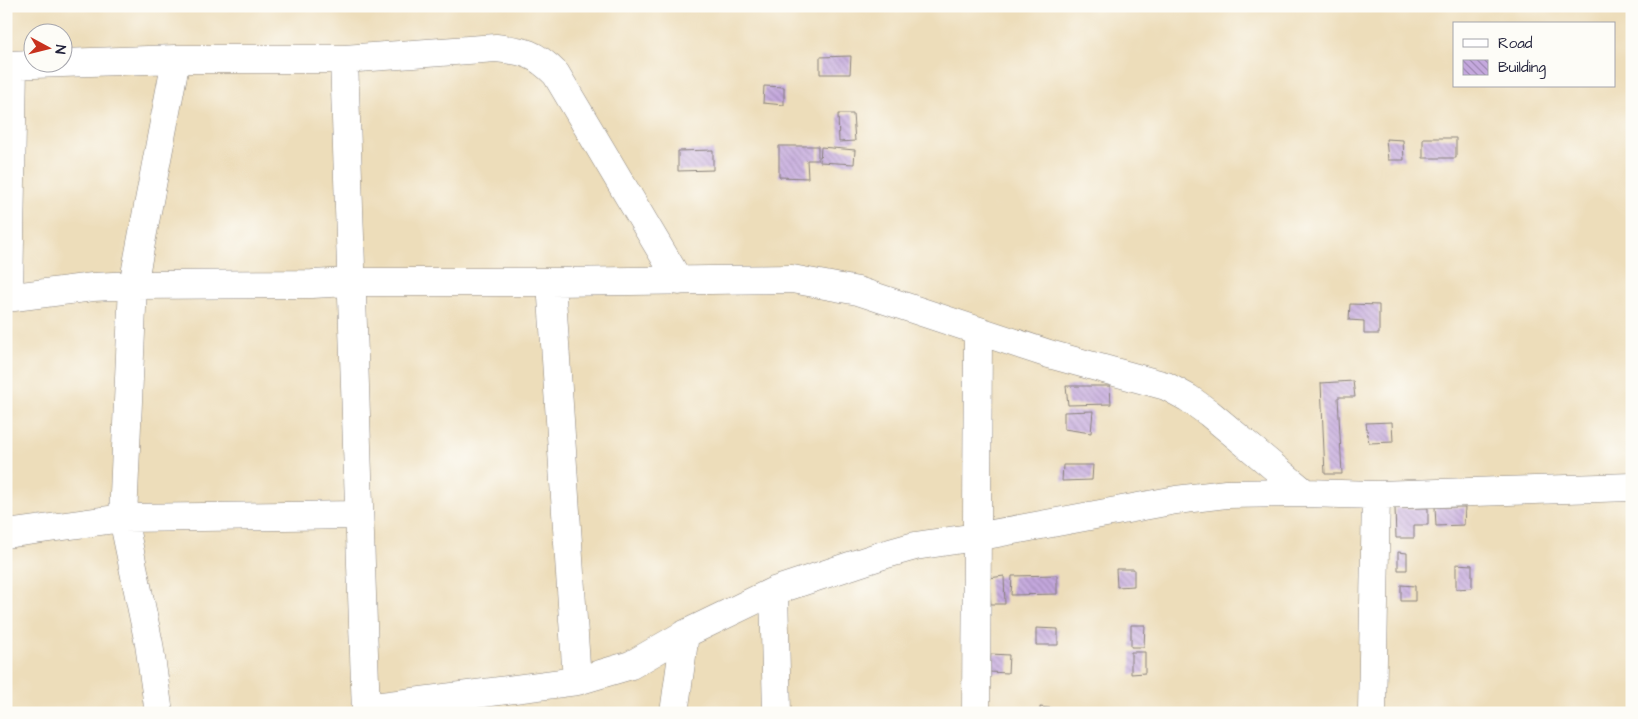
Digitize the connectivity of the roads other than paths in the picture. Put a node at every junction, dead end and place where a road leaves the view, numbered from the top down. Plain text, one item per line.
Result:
1 (176, 59) junction
2 (344, 59) junction
3 (9, 65) edge
4 (679, 281) junction
5 (350, 282) junction
6 (551, 282) junction
7 (133, 285) junction
8 (8, 297) edge
9 (978, 331) junction
10 (1632, 486) edge
11 (1305, 493) junction
12 (1376, 495) junction
13 (358, 515) junction
14 (123, 518) junction
15 (6, 534) edge
16 (976, 537) junction
17 (774, 592) junction
18 (685, 634) junction
19 (577, 681) junction
20 (366, 710) edge
21 (159, 713) edge
22 (674, 713) edge
23 (777, 713) edge
24 (976, 713) edge
25 (1372, 713) edge

1 - 2 street
1 - 3 street
1 - 7 street
2 - 4 street
2 - 5 street
3 - 8 street
4 - 6 street
4 - 9 street
5 - 6 street
5 - 7 street
5 - 13 street
6 - 19 street
7 - 8 street
7 - 14 street
9 - 11 street
9 - 16 street
10 - 12 street
11 - 12 street
11 - 16 street
12 - 25 street
13 - 14 street
13 - 20 street
14 - 15 street
14 - 21 street
16 - 17 street
16 - 24 street
17 - 18 street
17 - 23 street
18 - 19 street
18 - 22 street
19 - 20 street

